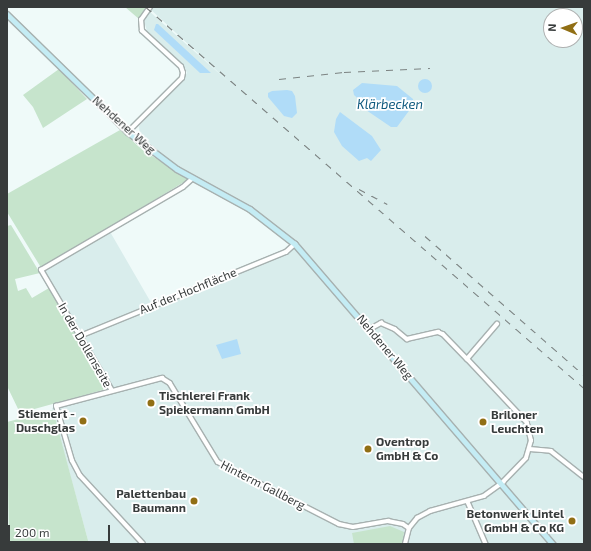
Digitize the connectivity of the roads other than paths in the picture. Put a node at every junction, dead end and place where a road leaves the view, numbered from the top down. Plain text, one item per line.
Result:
1 (150, 7) edge
2 (7, 14) edge
3 (128, 132) junction
4 (193, 178) junction
5 (295, 244) junction
6 (498, 324) dead end
7 (370, 329) junction
8 (80, 336) junction
9 (467, 359) junction
10 (112, 391) junction
11 (530, 449) junction
12 (584, 477) edge
13 (501, 484) junction
14 (468, 502) junction
15 (409, 528) junction
16 (143, 544) edge
17 (405, 544) edge
18 (486, 544) edge
19 (553, 544) edge

1 - 3 street
2 - 3 street, Nehdener Weg
3 - 4 street, Nehdener Weg
4 - 5 street, Nehdener Weg
4 - 8 street, In der Dollenseite
5 - 7 street, Nehdener Weg
5 - 8 street, Auf der Hochfläche
6 - 9 street
7 - 9 street
7 - 13 street, Nehdener Weg
8 - 10 street, In der Dollenseite
9 - 11 street
10 - 15 street, Hinterm Gallberg
10 - 16 street, In der Dollenseite
11 - 12 street
11 - 13 street
13 - 14 street
13 - 19 street, Nehdener Weg
14 - 15 street
14 - 18 street
15 - 17 street

